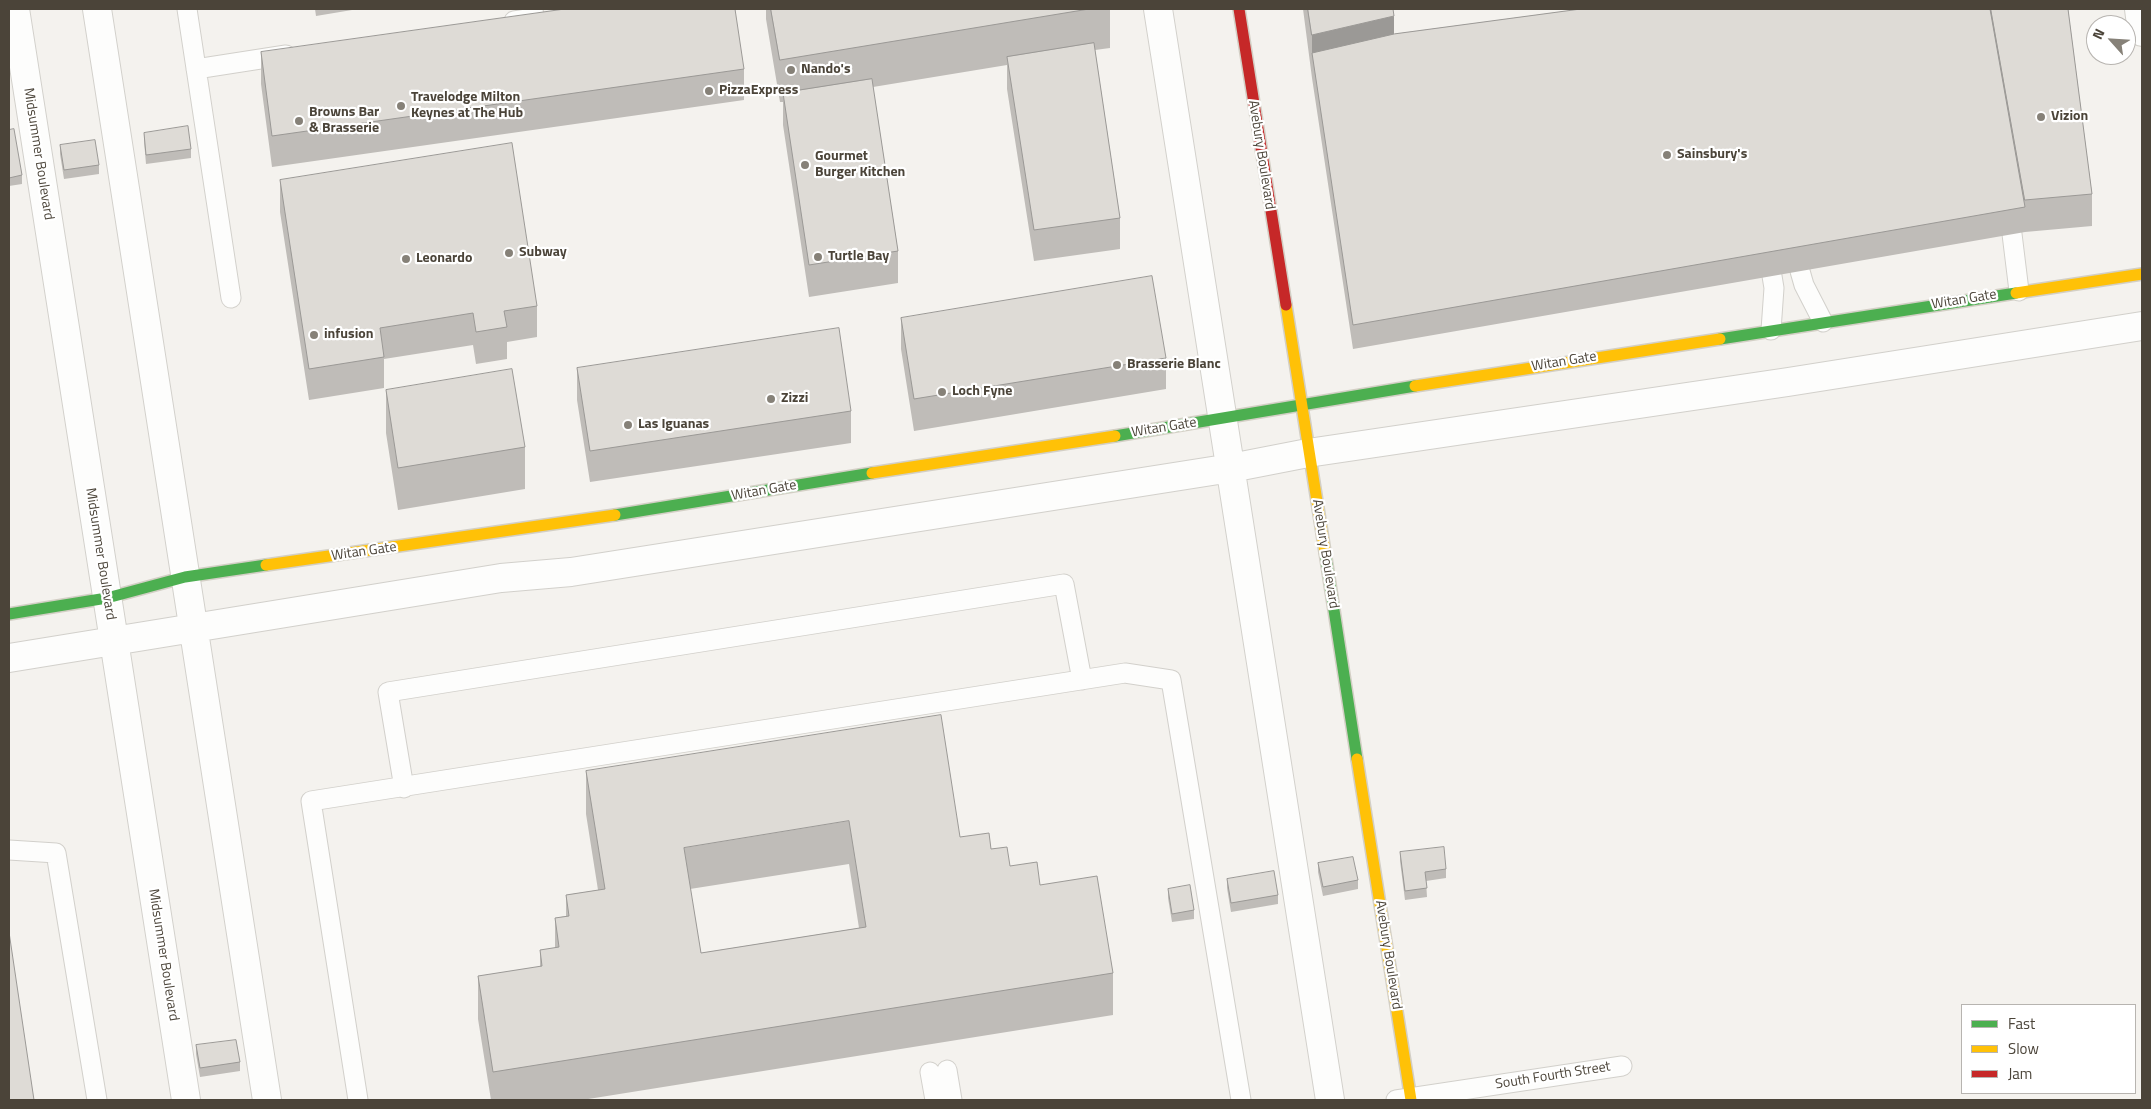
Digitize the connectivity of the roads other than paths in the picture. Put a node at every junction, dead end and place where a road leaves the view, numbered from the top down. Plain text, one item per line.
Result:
1 (14, 9) edge
2 (97, 9) edge
3 (187, 9) edge
4 (533, 9) edge
5 (1158, 9) edge
6 (1239, 9) edge
7 (2138, 9) edge
8 (495, 24) edge
9 (2142, 32) edge
10 (300, 53) edge
11 (196, 69) junction
12 (2012, 234) edge
13 (1800, 271) edge
14 (2142, 274) edge
15 (1772, 276) edge
16 (2020, 291) junction
17 (231, 298) dead end
18 (1823, 322) junction
19 (2142, 326) edge
20 (1771, 330) junction
21 (1301, 404) junction
22 (1223, 418) junction
23 (1308, 453) junction
24 (1231, 468) junction
25 (185, 577) junction
26 (107, 598) junction
27 (9, 614) edge
28 (191, 627) junction
29 (114, 642) junction
30 (9, 658) edge
31 (1082, 680) junction
32 (404, 788) junction
33 (9, 850) edge
34 (1622, 1066) dead end
35 (1406, 1099) edge
36 (98, 1100) edge
37 (186, 1100) edge
38 (267, 1100) edge
39 (358, 1100) edge
40 (934, 1100) edge
41 (952, 1100) edge
42 (1241, 1100) edge
43 (1330, 1100) edge

1 - 26 street, Midsummer Boulevard
2 - 25 street
3 - 11 lane
4 - 8 lane
5 - 22 street
6 - 21 street, Avebury Boulevard
7 - 9 street
10 - 11 lane
11 - 17 lane
12 - 16 lane
13 - 18 lane
14 - 16 street, Witan Gate
15 - 20 lane
16 - 18 street, Witan Gate
18 - 20 street, Witan Gate
19 - 23 street
20 - 21 street, Witan Gate
21 - 22 street, Witan Gate
21 - 23 street, Avebury Boulevard
22 - 24 street
22 - 25 street, Witan Gate
23 - 24 street
23 - 35 street, Avebury Boulevard
24 - 28 street
24 - 43 street
25 - 26 street, Witan Gate
25 - 28 street
26 - 27 street
26 - 29 street, Midsummer Boulevard
28 - 29 street
28 - 38 street
29 - 30 street
29 - 37 street, Midsummer Boulevard
31 - 32 lane
31 - 32 lane
31 - 42 lane
32 - 39 lane
33 - 36 lane
34 - 35 lane, South Fourth Street
40 - 41 lane

